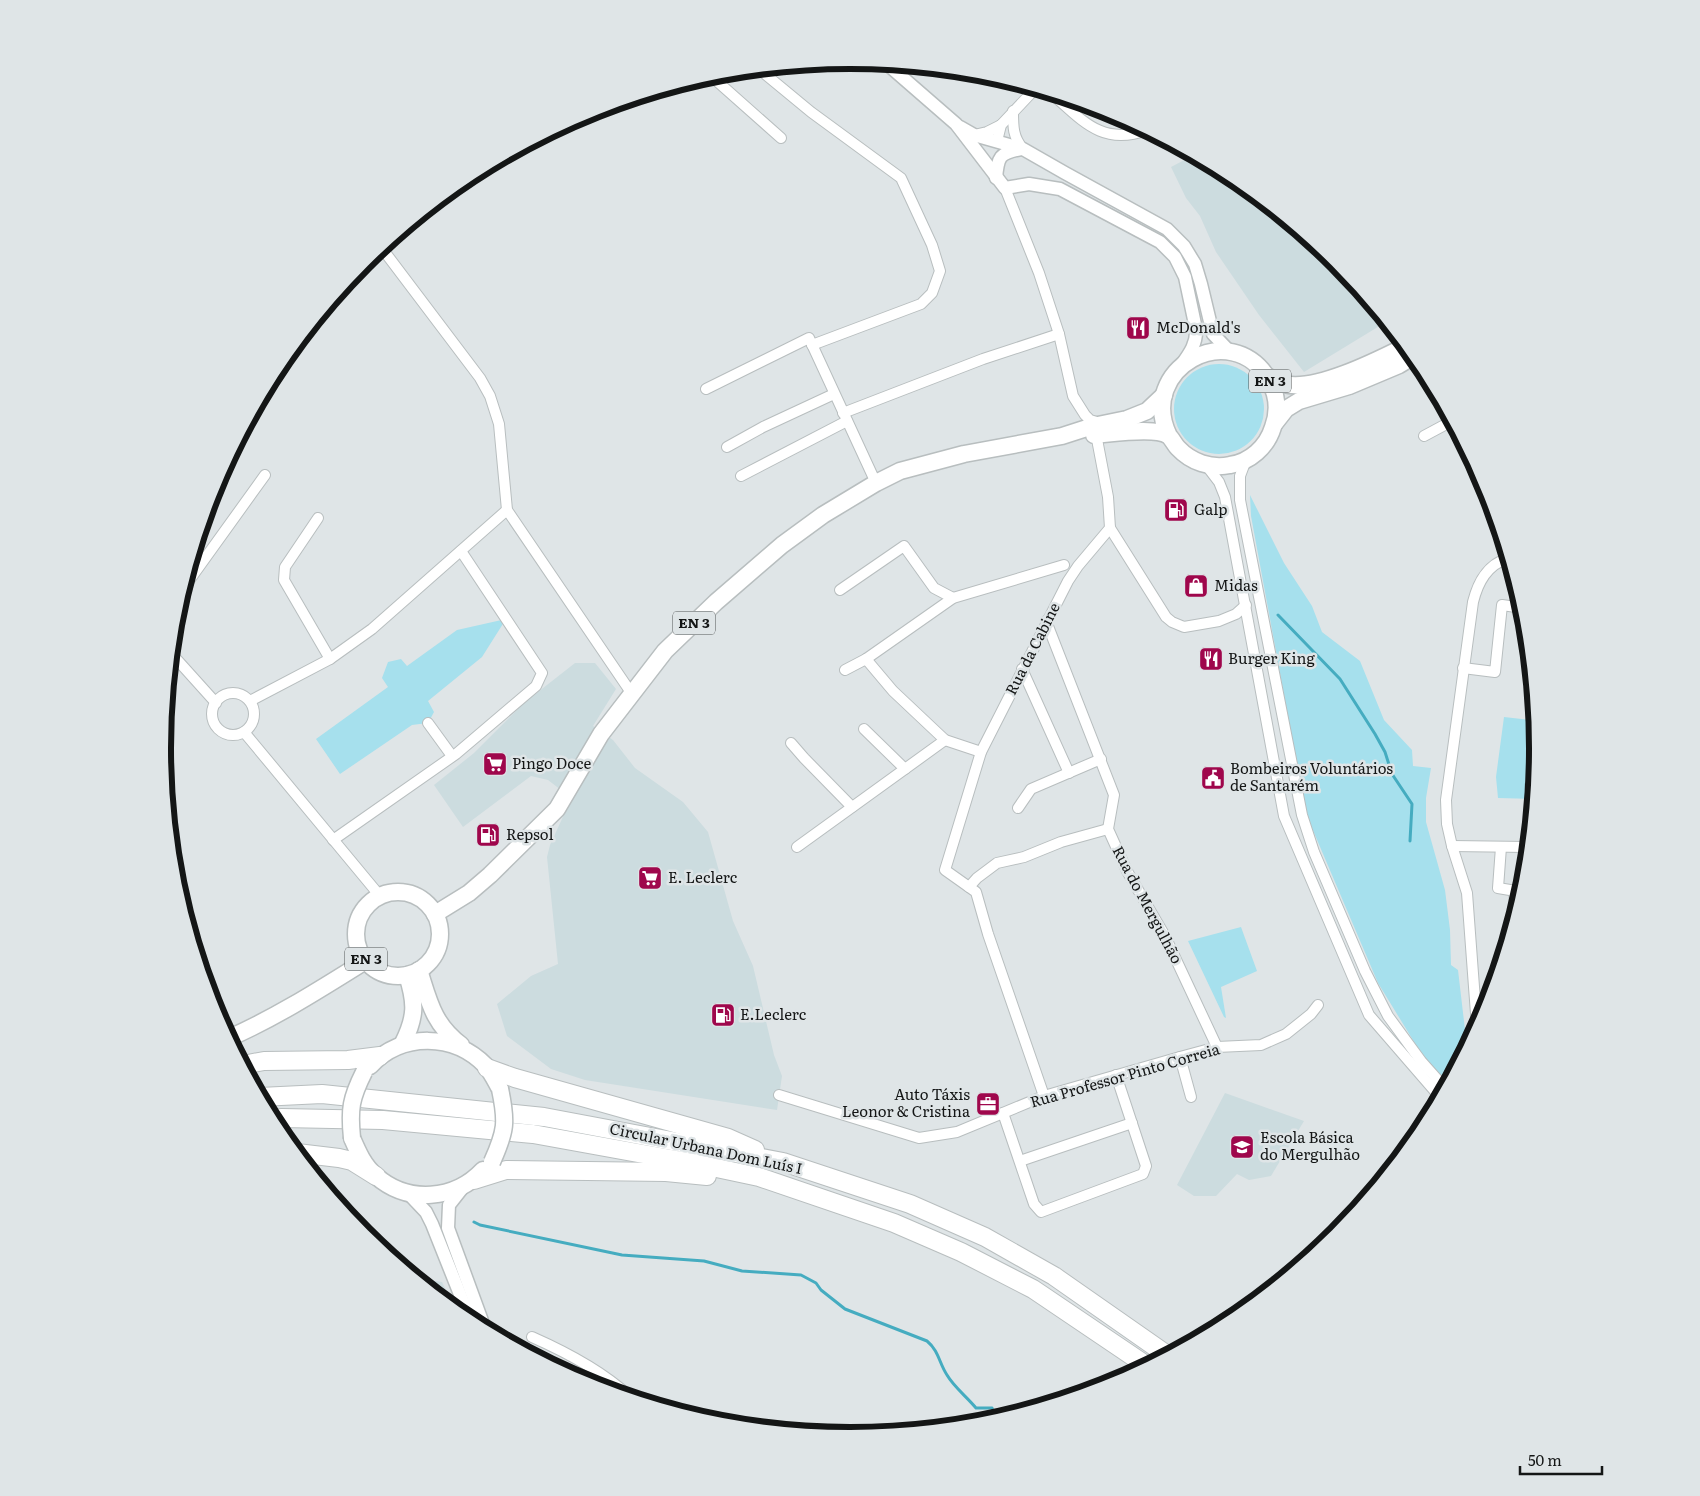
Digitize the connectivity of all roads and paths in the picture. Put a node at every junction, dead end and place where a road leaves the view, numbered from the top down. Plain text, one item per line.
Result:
1 (894, 70) edge
2 (766, 74) edge
3 (718, 82) edge
4 (1030, 93) edge
5 (1063, 103) edge
6 (1013, 111) junction
7 (956, 124) junction
8 (1001, 124) junction
9 (1137, 133) edge
10 (974, 135) junction
11 (781, 138) dead end
12 (997, 142) junction
13 (1024, 149) junction
14 (1001, 183) junction
15 (386, 253) edge
16 (1059, 334) junction
17 (812, 345) junction
18 (1400, 349) edge
19 (1230, 352) junction
20 (1407, 360) edge
21 (1181, 366) junction
22 (1266, 376) junction
23 (706, 389) dead end
24 (834, 394) junction
25 (1164, 395) junction
26 (845, 417) junction
27 (1275, 423) junction
28 (1446, 424) edge
29 (1100, 429) junction
30 (1169, 436) junction
31 (1424, 436) dead end
32 (726, 447) dead end
33 (1246, 460) junction
34 (1206, 465) junction
35 (265, 475) dead end
36 (741, 476) dead end
37 (876, 483) junction
38 (508, 510) junction
39 (318, 518) dead end
40 (1110, 528) junction
41 (461, 551) junction
42 (1502, 561) edge
43 (1064, 565) dead end
44 (193, 575) edge
45 (840, 590) dead end
46 (953, 598) junction
47 (1246, 605) junction
48 (1514, 607) edge
49 (1046, 621) junction
50 (1218, 621) junction
51 (1250, 626) junction
52 (177, 659) edge
53 (330, 659) junction
54 (866, 659) junction
55 (1464, 668) junction
56 (1022, 669) junction
57 (845, 670) dead end
58 (632, 694) junction
59 (250, 701) junction
60 (216, 702) junction
61 (428, 723) dead end
62 (864, 729) dead end
63 (244, 732) junction
64 (945, 740) junction
65 (791, 742) dead end
66 (981, 752) junction
67 (452, 756) junction
68 (1101, 759) junction
69 (905, 770) junction
70 (1069, 773) junction
71 (852, 807) junction
72 (1018, 808) dead end
73 (1108, 830) junction
74 (333, 840) junction
75 (1452, 846) junction
76 (797, 847) dead end
77 (1501, 847) junction
78 (1521, 848) edge
79 (969, 887) junction
80 (1514, 891) edge
81 (380, 896) junction
82 (435, 914) junction
83 (367, 960) junction
84 (413, 972) junction
85 (1318, 1005) dead end
86 (1477, 1010) edge
87 (235, 1035) edge
88 (403, 1043) junction
89 (1217, 1047) junction
90 (470, 1052) junction
91 (380, 1056) junction
92 (1180, 1057) junction
93 (249, 1064) edge
94 (487, 1068) junction
95 (1116, 1075) junction
96 (1441, 1083) edge
97 (1436, 1092) edge
98 (780, 1095) dead end
99 (1044, 1096) junction
100 (267, 1097) edge
101 (1192, 1097) dead end
102 (1003, 1113) junction
103 (281, 1118) edge
104 (1132, 1123) junction
105 (306, 1155) edge
106 (1020, 1161) junction
107 (783, 1162) junction
108 (376, 1176) junction
109 (759, 1177) junction
110 (469, 1183) junction
111 (408, 1193) junction
112 (469, 1301) junction
113 (470, 1311) edge
114 (477, 1316) edge
115 (532, 1337) dead end
116 (1161, 1351) edge
117 (1140, 1362) edge
118 (615, 1385) edge

1 - 7 street
2 - 17 street
3 - 11 street
4 - 6 street
5 - 9 street
6 - 8 street
6 - 13 street
7 - 10 street
7 - 14 street
8 - 10 street
8 - 12 street
10 - 12 street
12 - 13 street
13 - 14 street
13 - 19 street
14 - 16 street
14 - 21 street
15 - 38 street
16 - 26 street
16 - 29 street
17 - 23 street
17 - 24 street
18 - 22 main road, EN 3
19 - 21 main road, EN 3
19 - 22 main road, EN 3
20 - 27 main road, EN 3
21 - 25 main road, EN 3
22 - 27 main road, EN 3
24 - 26 street
24 - 32 street
25 - 29 main road, EN 3
25 - 30 main road, EN 3
26 - 36 street
26 - 37 street
27 - 33 main road, EN 3
28 - 31 street
29 - 30 main road, EN 3
29 - 37 main road, EN 3
29 - 40 street
30 - 34 main road, EN 3
33 - 34 main road, EN 3
33 - 96 street
34 - 47 street
35 - 44 street
37 - 58 main road, EN 3
38 - 41 street
38 - 58 street
39 - 53 street
40 - 49 street, Rua da Cabine
40 - 50 street
41 - 53 street
41 - 67 street
42 - 55 street
43 - 46 street
45 - 46 street
46 - 54 street
47 - 50 street
47 - 51 street
48 - 55 street
49 - 56 street, Rua da Cabine
49 - 68 street, Rua do Mergulhão
50 - 51 street
51 - 97 street
52 - 60 street
53 - 59 street
54 - 57 street
54 - 64 street
55 - 75 street
56 - 66 street, Rua da Cabine
56 - 70 street
58 - 82 main road, EN 3
59 - 60 street
59 - 63 street
60 - 63 street
61 - 67 street
62 - 69 street
63 - 74 street
64 - 66 street
64 - 69 street
65 - 71 street
66 - 79 street, Rua da Cabine
67 - 74 street
68 - 70 street
68 - 73 street, Rua do Mergulhão
69 - 71 street
70 - 72 street
71 - 76 street
73 - 79 street
73 - 89 street, Rua do Mergulhão
74 - 81 street
75 - 77 street
75 - 86 street
77 - 78 street
77 - 80 street
79 - 99 street
81 - 82 main road
81 - 83 main road, EN 3
82 - 84 main road
83 - 84 main road, EN 3
83 - 87 main road, EN 3
84 - 88 main road
84 - 90 main road
85 - 89 street, Rua Professor Pinto Correia
88 - 90 main road
88 - 91 main road
89 - 92 street, Rua Professor Pinto Correia
90 - 94 main road
91 - 93 highway
91 - 108 main road, bridge
92 - 95 street, Rua Professor Pinto Correia
92 - 101 street
94 - 107 highway
94 - 110 main road, bridge
95 - 99 street, Rua Professor Pinto Correia
95 - 104 street
98 - 102 street, Rua Professor Pinto Correia
99 - 102 street, Rua Professor Pinto Correia
100 - 107 highway, Circular Urbana Dom Luís I
102 - 106 street
103 - 109 highway, Circular Urbana Dom Luís I
104 - 106 street
104 - 106 street
105 - 108 highway
107 - 116 highway, Circular Urbana Dom Luís I
108 - 111 main road
109 - 110 highway
109 - 117 highway, Circular Urbana Dom Luís I
110 - 111 main road
110 - 112 street
111 - 112 street
112 - 113 street
112 - 114 street
115 - 118 street

